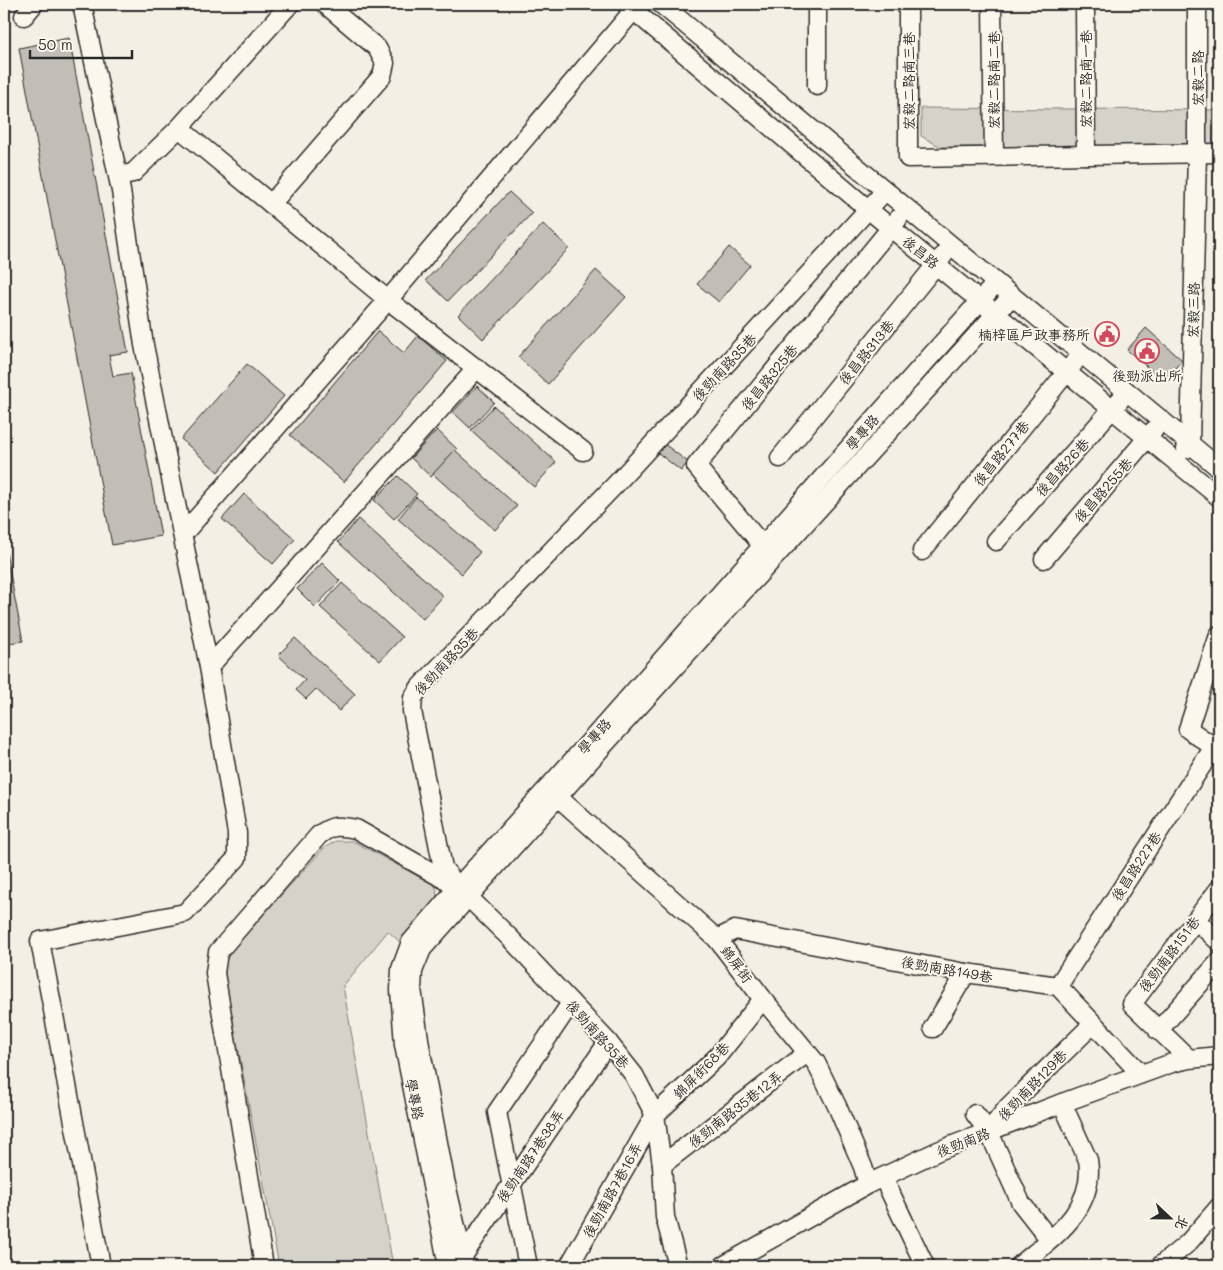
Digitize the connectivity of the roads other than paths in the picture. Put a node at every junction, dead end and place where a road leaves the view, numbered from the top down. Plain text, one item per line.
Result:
1 (82, 4) edge
2 (290, 4) edge
3 (325, 4) edge
4 (660, 4) edge
5 (817, 4) edge
6 (908, 4) edge
7 (992, 4) edge
8 (1085, 4) edge
9 (1197, 4) edge
10 (633, 6) edge
11 (817, 86) dead end
12 (179, 128) junction
13 (1197, 153) junction
14 (1219, 153) edge
15 (1086, 155) junction
16 (994, 156) junction
17 (118, 176) junction
18 (885, 191) junction
19 (271, 204) junction
20 (906, 208) junction
21 (869, 210) junction
22 (892, 228) junction
23 (952, 246) junction
24 (937, 264) junction
25 (996, 284) junction
26 (1011, 297) junction
27 (388, 300) junction
28 (980, 300) junction
29 (997, 313) junction
30 (1081, 354) junction
31 (477, 368) junction
32 (1067, 372) junction
33 (1126, 392) junction
34 (1113, 410) junction
35 (1161, 420) junction
36 (1148, 438) junction
37 (1190, 444) junction
38 (582, 451) dead end
39 (780, 458) dead end
40 (1175, 461) junction
41 (1219, 468) edge
42 (1219, 497) edge
43 (183, 534) junction
44 (996, 541) dead end
45 (762, 545) junction
46 (922, 550) dead end
47 (1044, 559) dead end
48 (1219, 635) edge
49 (209, 667) junction
50 (1217, 747) edge
51 (553, 792) junction
52 (1219, 889) edge
53 (463, 892) junction
54 (1196, 920) junction
55 (717, 939) junction
56 (1219, 942) edge
57 (1219, 962) edge
58 (966, 973) junction
59 (1058, 986) junction
60 (763, 999) junction
61 (571, 1003) junction
62 (1093, 1024) junction
63 (932, 1028) dead end
64 (1158, 1031) junction
65 (608, 1042) junction
66 (807, 1053) junction
67 (1219, 1056) edge
68 (1189, 1059) junction
69 (1141, 1074) junction
70 (1062, 1103) junction
71 (975, 1114) dead end
72 (655, 1115) junction
73 (989, 1132) junction
74 (662, 1165) junction
75 (876, 1181) junction
76 (511, 1184) junction
77 (1219, 1207) edge
78 (1050, 1240) junction
79 (455, 1262) edge
80 (101, 1266) edge
81 (264, 1266) edge
82 (528, 1266) edge
83 (570, 1266) edge
84 (678, 1266) edge
85 (722, 1266) edge
86 (925, 1266) edge
87 (1019, 1266) edge
88 (1160, 1266) edge

1 - 17 street
2 - 12 street
3 - 19 street
4 - 18 street, 後昌路
5 - 11 street
6 - 16 street, 宏毅二路南三巷
7 - 16 street, 宏毅二路南二巷
8 - 15 street, 宏毅二路南一巷
9 - 13 street, 宏毅二路
10 - 21 street, 後昌路
10 - 27 street
12 - 17 street
12 - 19 street
13 - 14 street
13 - 15 street
13 - 37 street, 宏毅三路
15 - 16 street
17 - 43 street
18 - 20 street, 後昌路
18 - 21 street, 後勁南路35巷
19 - 27 street
20 - 22 street, 後昌路325巷
20 - 23 street, 後昌路
21 - 22 street, 後昌路
21 - 53 street, 後勁南路35巷
22 - 24 street, 後昌路
22 - 45 street, 後昌路325巷
23 - 24 street, 後昌路313巷
23 - 25 street, 後昌路
24 - 28 street, 後昌路
24 - 39 street, 後昌路313巷
25 - 26 street, 後昌路
25 - 28 street, 學專路
26 - 29 street, 學專路
26 - 30 street, 後昌路
27 - 31 street
27 - 43 street
28 - 29 street, 後昌路
28 - 45 street, 學專路
29 - 32 street, 後昌路
29 - 51 street, 學專路
30 - 32 street, 後昌路277巷
30 - 33 street, 後昌路
31 - 38 street
31 - 49 street
32 - 34 street, 後昌路
32 - 46 street, 後昌路277巷
33 - 34 street, 後昌路26巷
33 - 35 street, 後昌路
34 - 36 street, 後昌路
34 - 44 street, 後昌路26巷
35 - 36 street, 後昌路255巷
35 - 37 street, 後昌路
36 - 40 street, 後昌路
36 - 47 street, 後昌路255巷
37 - 40 street
37 - 41 street, 後昌路
40 - 42 street, 後昌路
43 - 49 street
45 - 51 street, 學專路
48 - 50 street, 後昌路227巷
49 - 80 street
50 - 59 street, 後昌路227巷
51 - 53 street, 學專路
51 - 55 street, 錦屏街
52 - 54 street, 後勁南路151巷
53 - 61 street, 後勁南路35巷
53 - 79 street, 學專路
53 - 81 street
54 - 56 street
54 - 64 street, 後勁南路151巷
55 - 58 street, 後勁南路149巷
55 - 60 street, 錦屏街
57 - 64 street
58 - 59 street, 後勁南路149巷
58 - 63 street
59 - 62 street
60 - 66 street, 錦屏街
60 - 72 street, 錦屏街68巷
61 - 65 street, 後勁南路35巷
61 - 76 street
62 - 69 street
62 - 73 street, 後勁南路129巷
64 - 68 street, 後勁南路151巷
65 - 72 street, 後勁南路35巷
65 - 76 street, 後勁南路7巷38弄
66 - 74 street, 後勁南路35巷12弄
66 - 75 street, 錦屏街
67 - 68 street, 後勁南路
68 - 69 street, 後勁南路
69 - 70 street, 後勁南路
70 - 73 street, 後勁南路
70 - 78 street
71 - 73 street, 後勁南路129巷
72 - 74 street, 後勁南路35巷
72 - 83 street, 後勁南路7巷16弄
73 - 75 street, 後勁南路
73 - 78 street
74 - 84 street, 後勁南路35巷
75 - 85 street, 後勁南路
75 - 86 street, 錦屏街
76 - 79 street, 後勁南路7巷38弄
76 - 82 street
77 - 88 street
78 - 87 street

